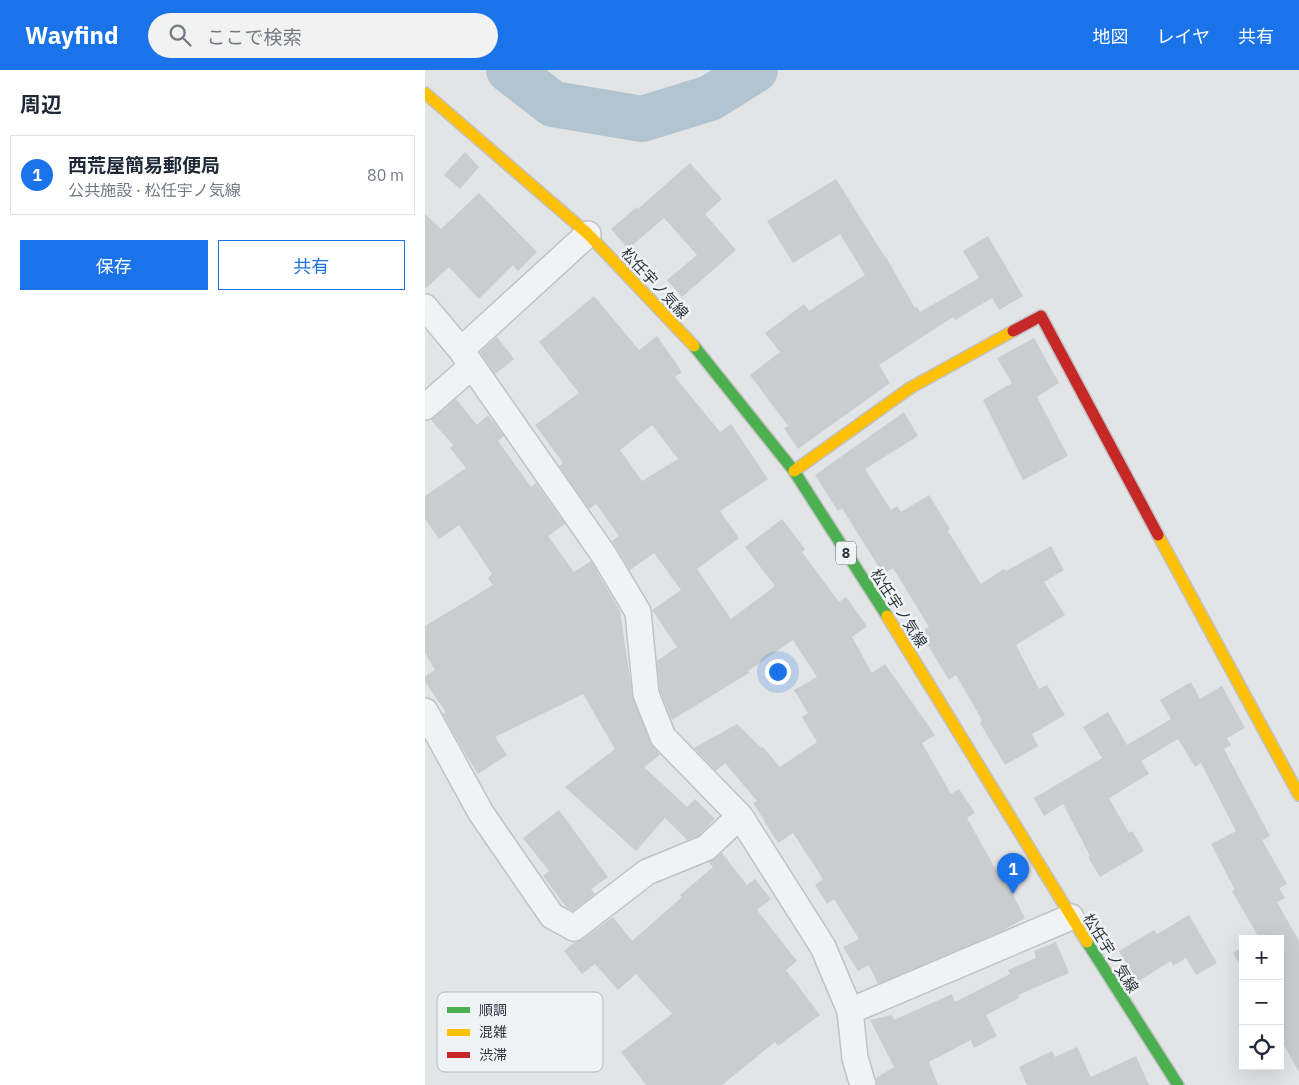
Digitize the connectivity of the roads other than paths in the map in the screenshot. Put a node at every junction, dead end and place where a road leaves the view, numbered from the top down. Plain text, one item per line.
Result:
1 (425, 93) edge
2 (588, 234) junction
3 (425, 307) edge
4 (467, 358) junction
5 (425, 407) edge
6 (794, 471) junction
7 (425, 711) edge
8 (1299, 795) edge
9 (740, 816) junction
10 (1071, 917) junction
11 (849, 1012) junction
12 (863, 1085) edge
13 (1178, 1085) edge

1 - 2 main road, 松任宇ノ気線 / 8
2 - 4 street
2 - 6 main road, 松任宇ノ気線 / 8
3 - 4 street
4 - 5 street
4 - 9 street
6 - 8 main road
6 - 10 main road, 松任宇ノ気線 / 8
7 - 9 street
9 - 11 street
10 - 11 street
10 - 13 main road, 松任宇ノ気線 / 8
11 - 12 street

